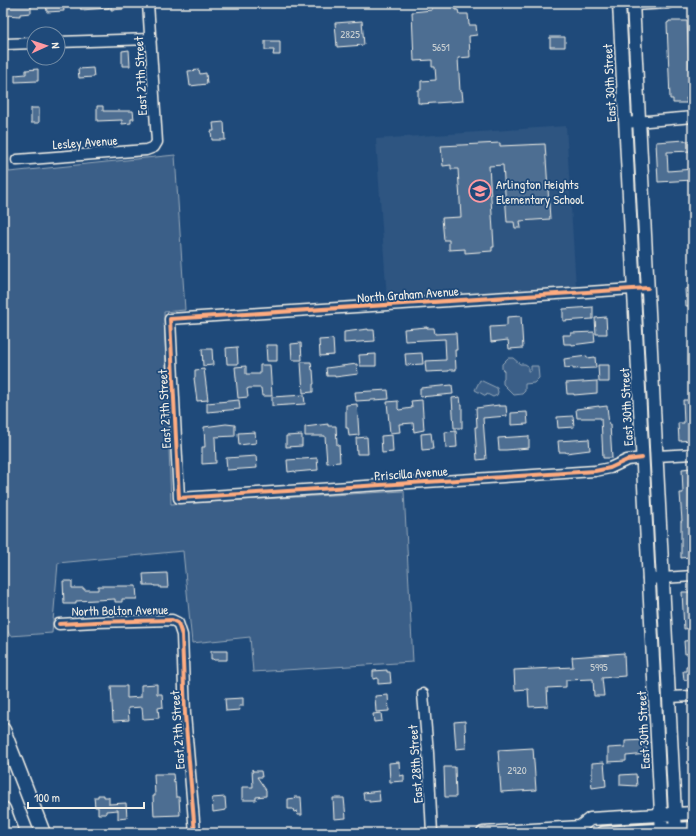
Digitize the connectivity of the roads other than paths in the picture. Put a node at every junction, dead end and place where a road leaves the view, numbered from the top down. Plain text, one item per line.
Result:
1 (148, 3) edge
2 (619, 3) edge
3 (668, 3) edge
4 (633, 4) edge
5 (151, 39) junction
6 (66, 42) edge
7 (26, 43) edge
8 (6, 44) dead end
9 (693, 117) edge
10 (625, 122) junction
11 (640, 122) junction
12 (154, 147) joint
13 (17, 160) dead end
14 (648, 288) junction
15 (634, 289) junction
16 (170, 319) joint
17 (693, 454) edge
18 (657, 456) junction
19 (642, 458) junction
20 (179, 498) joint
21 (693, 576) edge
22 (648, 578) junction
23 (663, 578) junction
24 (59, 624) dead end
25 (180, 626) joint
26 (423, 694) dead end
27 (693, 696) edge
28 (669, 697) junction
29 (3, 730) edge
30 (3, 809) edge
31 (693, 813) edge
32 (675, 814) junction
33 (661, 815) junction
34 (42, 828) edge
35 (693, 828) edge
36 (11, 829) edge
37 (584, 830) edge
38 (662, 831) edge
39 (676, 831) edge
40 (195, 833) edge
41 (432, 833) edge
42 (483, 833) edge
43 (603, 833) edge

1 - 5 street, East 27th Street
2 - 10 main road, East 30th Street
3 - 4 street
4 - 11 main road
5 - 6 street
5 - 12 street, East 27th Street
7 - 8 street
9 - 11 street
10 - 11 street
10 - 15 main road, East 30th Street
11 - 14 main road
12 - 13 street, Lesley Avenue
14 - 15 street, North Graham Avenue
14 - 18 main road
15 - 16 street, North Graham Avenue
15 - 19 main road, East 30th Street
16 - 20 street, East 27th Street
17 - 18 street
18 - 23 main road
19 - 20 street, Priscilla Avenue
19 - 22 main road, East 30th Street
21 - 23 street
22 - 23 street
22 - 33 main road, East 30th Street
23 - 28 main road
24 - 25 street, North Bolton Avenue
25 - 40 street, East 27th Street
26 - 41 street, East 28th Street
27 - 28 street
28 - 32 main road
29 - 34 highway
30 - 36 highway
31 - 32 main road
32 - 33 main road
32 - 39 main road
33 - 37 main road
33 - 38 main road, East 30th Street
35 - 39 main road
37 - 42 main road
38 - 39 main road
38 - 43 main road

